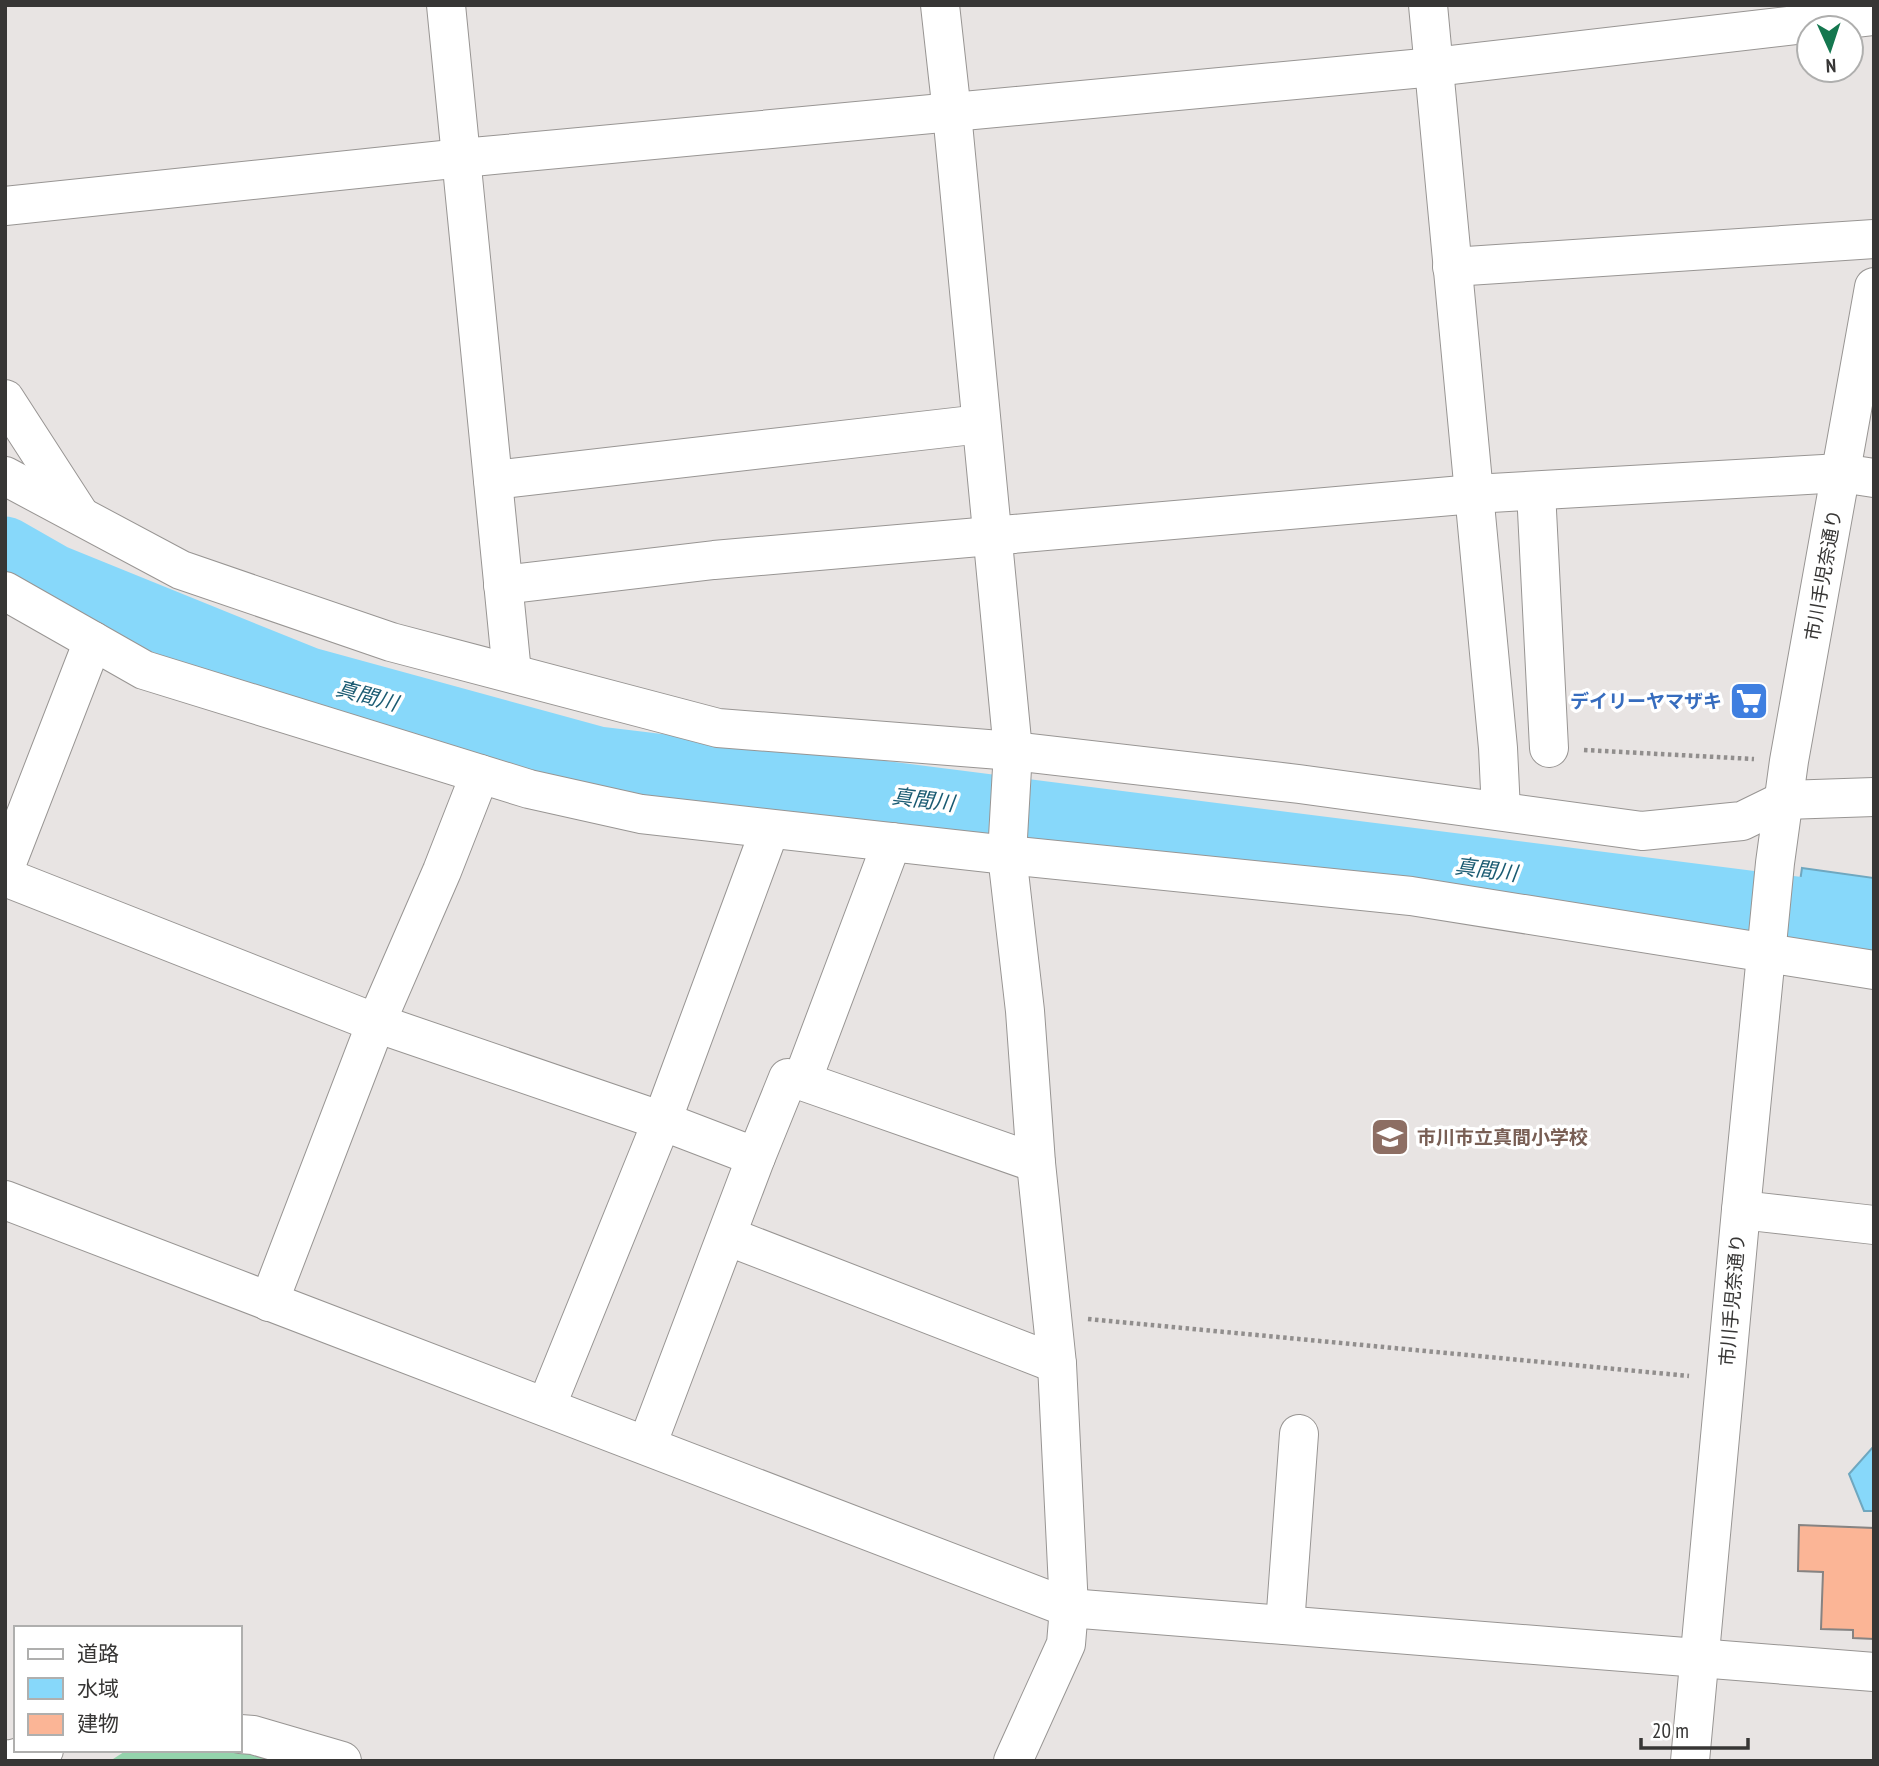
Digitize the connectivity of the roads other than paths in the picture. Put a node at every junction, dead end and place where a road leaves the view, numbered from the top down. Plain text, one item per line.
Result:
1 (446, 5) edge
2 (940, 5) edge
3 (1428, 5) edge
4 (1874, 16) edge
5 (1434, 66) junction
6 (952, 113) junction
7 (462, 158) junction
8 (5, 206) edge
9 (1874, 239) edge
10 (1452, 267) junction
11 (1874, 287) edge
12 (5, 399) edge
13 (981, 424) junction
14 (5, 476) edge
15 (1857, 476) edge
16 (493, 480) junction
17 (1536, 491) junction
18 (1474, 494) junction
19 (80, 516) junction
20 (992, 535) junction
21 (503, 585) junction
22 (5, 591) edge
23 (93, 641) junction
24 (512, 673) junction
25 (1549, 748) road end
26 (1013, 751) junction
27 (480, 774) junction
28 (1874, 797) edge
29 (1785, 800) junction
30 (1501, 811) junction
31 (770, 829) junction
32 (892, 842) junction
33 (1007, 855) junction
34 (5, 868) edge
35 (5, 877) edge
36 (1766, 947) junction
37 (1874, 970) edge
38 (376, 1023) junction
39 (802, 1081) junction
40 (662, 1121) junction
41 (756, 1157) junction
42 (1036, 1164) junction
43 (5, 1200) edge
44 (1741, 1210) junction
45 (1874, 1225) edge
46 (727, 1236) junction
47 (269, 1302) junction
48 (1057, 1364) junction
49 (546, 1407) junction
50 (1299, 1434) dead end
51 (646, 1445) junction
52 (1069, 1608) junction
53 (1285, 1625) junction
54 (1699, 1658) junction
55 (1874, 1671) edge
56 (242, 1734) edge
57 (37, 1752) edge
58 (5, 1759) edge
59 (342, 1761) edge
60 (1013, 1761) edge
61 (1690, 1761) edge

1 - 7 street
2 - 6 street
3 - 5 street
4 - 5 street
5 - 6 street
5 - 10 street
6 - 7 street
6 - 13 street
7 - 8 street
7 - 16 street
9 - 10 street
10 - 18 street
11 - 15 street, 市川手児奈通り
12 - 19 street
13 - 16 street
13 - 20 street
14 - 19 street
15 - 17 street
15 - 29 street, 市川手児奈通り
16 - 21 street
17 - 18 street
17 - 25 street
18 - 20 street
18 - 30 street
19 - 24 street
20 - 21 street
20 - 26 street
21 - 24 street
22 - 23 street
23 - 27 street
23 - 34 street
24 - 26 street
26 - 30 street
26 - 33 street
27 - 31 street
27 - 38 street
28 - 29 street
29 - 30 street
29 - 36 street, 市川手児奈通り
31 - 32 street
31 - 40 street
32 - 33 street
32 - 39 street
33 - 36 street
33 - 42 street
35 - 38 street
36 - 37 street
36 - 44 street, 市川手児奈通り
38 - 40 street
38 - 47 street
39 - 41 street
39 - 42 street
40 - 41 street
40 - 49 street
41 - 46 street
42 - 48 street
43 - 47 street
44 - 45 street
44 - 54 street, 市川手児奈通り
46 - 48 street
46 - 51 street
47 - 49 street
48 - 52 street
49 - 51 street
50 - 53 street
51 - 52 street
52 - 53 street
52 - 60 street
53 - 54 street
54 - 55 street
54 - 61 street, 市川手児奈通り
56 - 59 street
57 - 58 street

